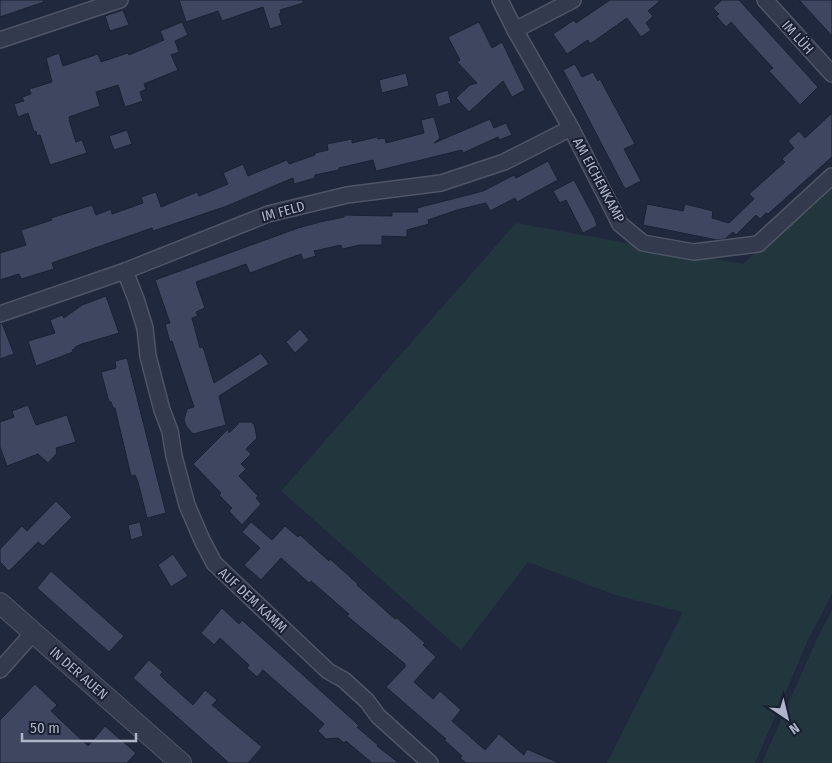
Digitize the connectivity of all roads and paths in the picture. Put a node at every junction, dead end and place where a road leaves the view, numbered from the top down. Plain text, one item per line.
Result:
1 (120, 0) edge
2 (500, 0) edge
3 (573, 0) edge
4 (765, 0) edge
5 (515, 30) junction
6 (0, 40) edge
7 (832, 74) edge
8 (571, 128) junction
9 (832, 176) edge
10 (125, 271) junction
11 (0, 314) edge
12 (0, 603) edge
13 (33, 633) junction
14 (0, 670) edge
15 (181, 763) edge
16 (430, 763) edge

1 - 6 street
2 - 5 street, AM EICHENKAMP
3 - 5 street
4 - 7 street, IM LÜH
5 - 8 street, AM EICHENKAMP
8 - 9 street, AM EICHENKAMP
8 - 10 street, IM FELD
10 - 11 street, IM FELD
10 - 16 street, AUF DEM KAMM
12 - 13 street, IN DER AUEN
13 - 14 street
13 - 15 street, IN DER AUEN

